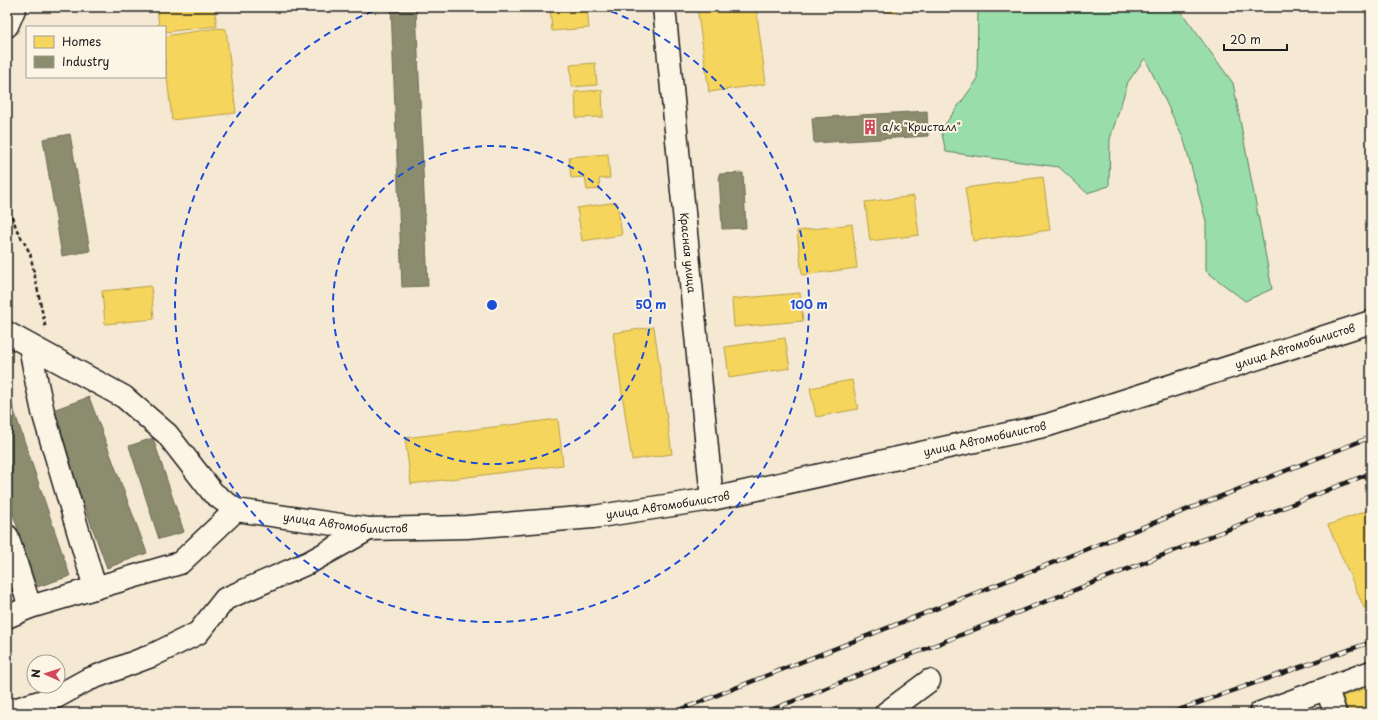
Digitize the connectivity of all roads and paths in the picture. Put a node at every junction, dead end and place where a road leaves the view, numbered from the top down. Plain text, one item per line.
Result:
1 (15, 7) edge
2 (664, 7) edge
3 (7, 26) edge
4 (7, 203) edge
5 (1371, 322) edge
6 (7, 333) edge
7 (30, 346) junction
8 (52, 358) junction
9 (712, 499) junction
10 (236, 510) junction
11 (369, 529) junction
12 (7, 536) edge
13 (95, 588) junction
14 (30, 607) junction
15 (7, 617) edge
16 (1371, 672) edge
17 (928, 681) dead end
18 (1327, 689) junction
19 (7, 712) edge
20 (886, 713) edge
21 (1260, 713) edge
22 (1335, 713) edge

1 - 3 street
2 - 9 street, Красная улица
4 - 8 path
5 - 9 street, улица Автомобилистов
6 - 7 street, улица Автомобилистов
7 - 8 street, улица Автомобилистов
7 - 13 street
8 - 10 street, улица Автомобилистов
9 - 11 street, улица Автомобилистов
10 - 11 street, улица Автомобилистов
10 - 13 street
11 - 19 street
12 - 14 street
13 - 14 street
14 - 15 street
16 - 18 street
17 - 20 street
18 - 21 street
18 - 22 street

